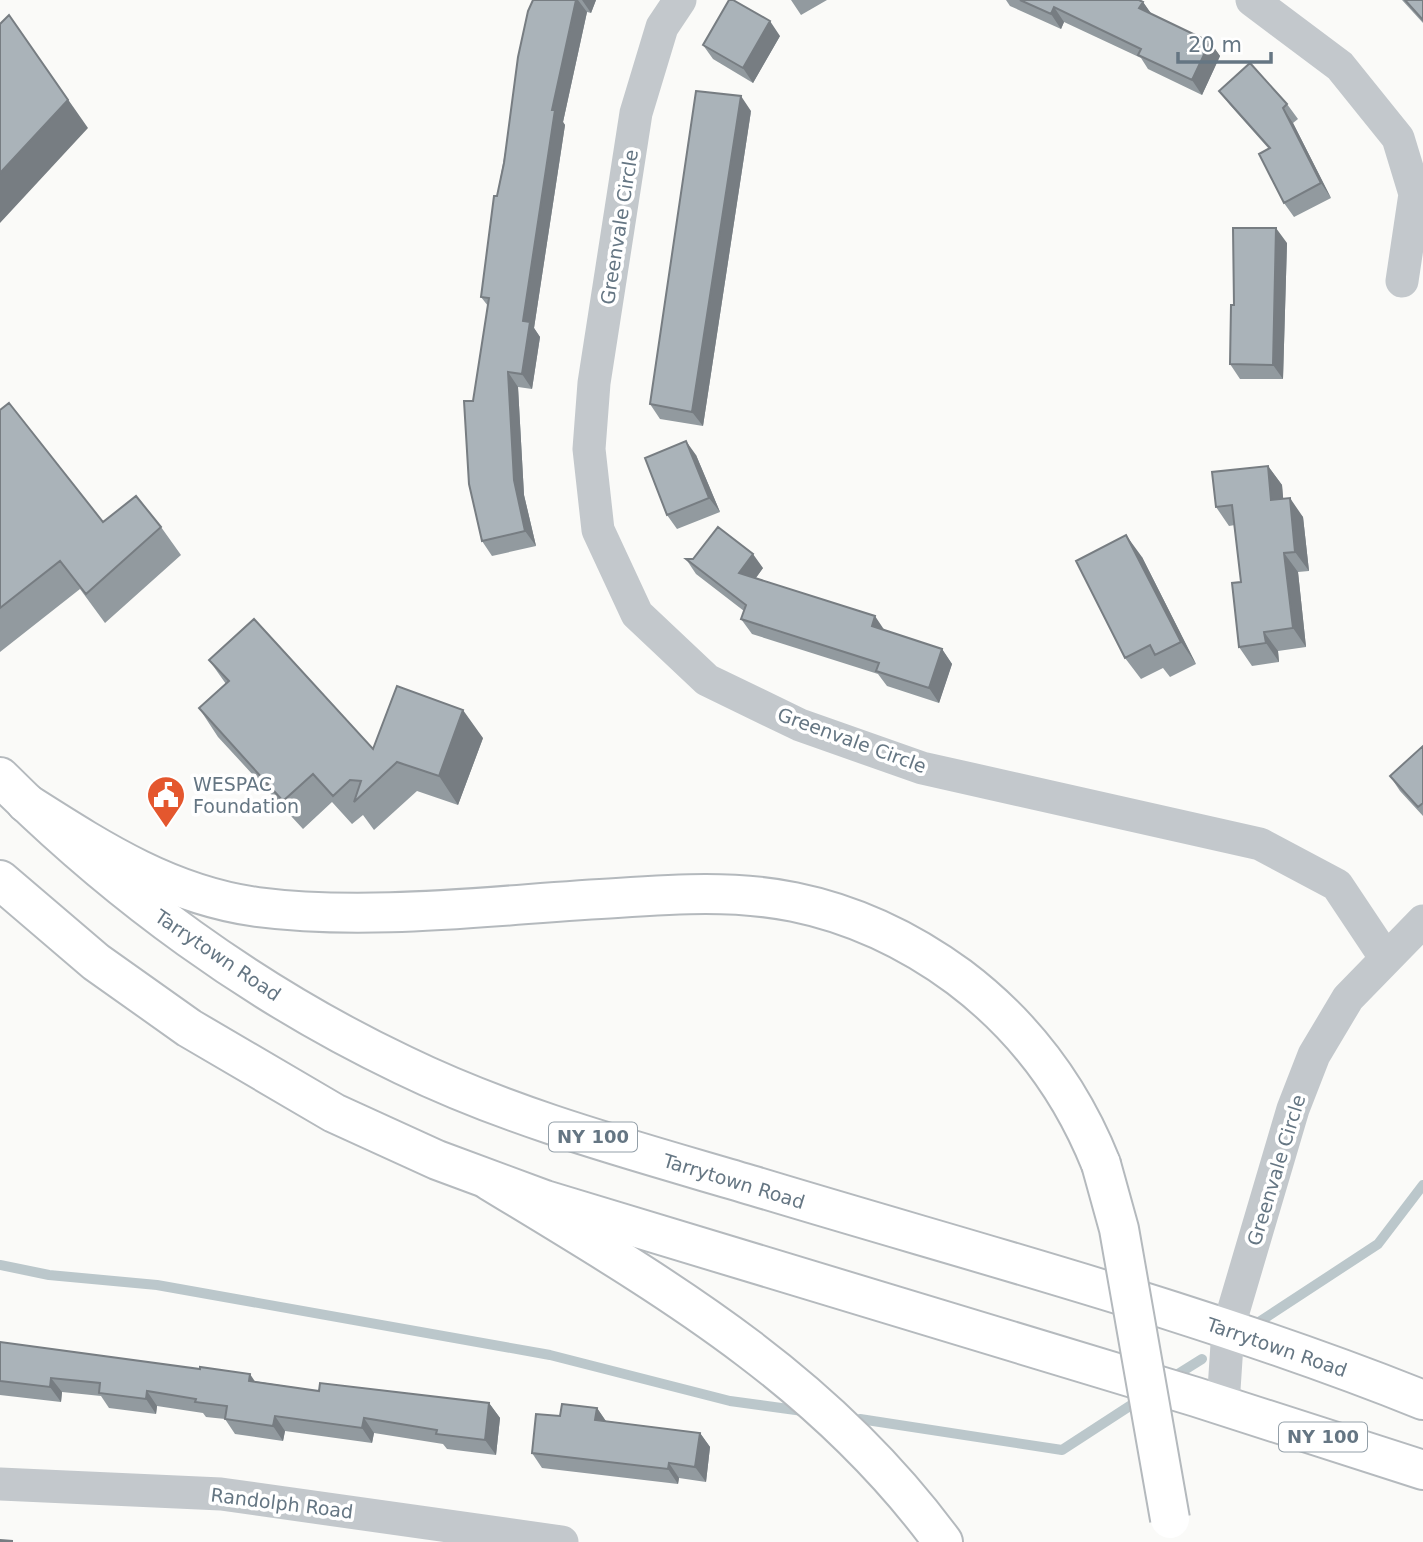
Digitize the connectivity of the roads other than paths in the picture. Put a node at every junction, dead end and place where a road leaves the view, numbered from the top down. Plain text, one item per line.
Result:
1 (680, 0) edge
2 (1252, 0) edge
3 (1402, 281) dead end
4 (13, 790) edge
5 (0, 880) edge
6 (1423, 921) edge
7 (1385, 957) junction
8 (490, 1181) junction
9 (1228, 1329) junction
10 (1423, 1400) edge
11 (1223, 1405) junction
12 (857, 1441) junction
13 (1423, 1469) edge
14 (0, 1484) edge
15 (1172, 1531) edge
16 (562, 1542) edge
17 (932, 1542) edge
18 (943, 1542) edge

1 - 7 street, Greenvale Circle
2 - 3 street
4 - 9 main road, Tarrytown Road / NY 100
4 - 15 main road, bridge
5 - 8 main road, NY 100
6 - 7 street, Greenvale Circle
7 - 9 street, Greenvale Circle
8 - 11 main road, NY 100
8 - 12 main road
9 - 10 main road, Tarrytown Road / NY 100
9 - 11 street, Greenvale Circle
11 - 13 main road, NY 100
12 - 17 main road
12 - 18 main road
14 - 16 street, Randolph Road

